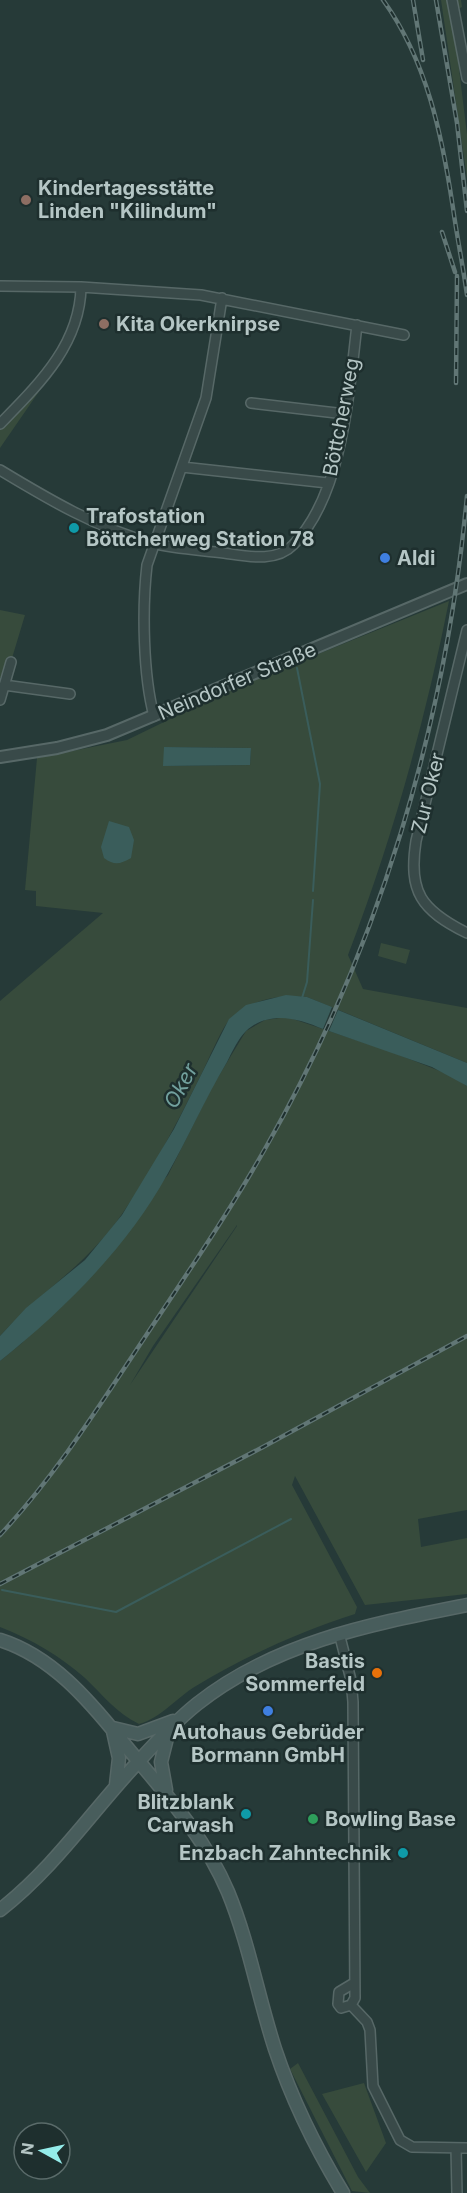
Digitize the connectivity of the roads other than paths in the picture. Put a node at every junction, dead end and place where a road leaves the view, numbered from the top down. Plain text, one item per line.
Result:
1 (452, 0) edge
2 (467, 78) edge
3 (0, 286) edge
4 (81, 287) junction
5 (222, 298) junction
6 (357, 325) junction
7 (404, 335) dead end
8 (251, 403) dead end
9 (345, 414) junction
10 (0, 424) edge
11 (182, 467) junction
12 (0, 470) edge
13 (327, 483) junction
14 (153, 543) junction
15 (467, 584) edge
16 (467, 630) edge
17 (11, 662) dead end
18 (4, 685) junction
19 (70, 694) dead end
20 (0, 700) edge
21 (154, 716) junction
22 (0, 757) edge
23 (467, 933) edge
24 (467, 1605) edge
25 (339, 1633) junction
26 (0, 1640) edge
27 (183, 1715) junction
28 (111, 1727) junction
29 (171, 1728) junction
30 (139, 1761) junction
31 (116, 1787) junction
32 (167, 1794) junction
33 (0, 1910) edge
34 (354, 1983) junction
35 (351, 2005) junction
36 (456, 2148) junction
37 (467, 2148) edge
38 (343, 2193) edge
39 (457, 2193) edge

1 - 2 street
3 - 4 street
4 - 5 street
4 - 10 street
5 - 6 street
5 - 11 street
6 - 7 street
6 - 9 street, Böttcherweg
8 - 9 street
9 - 13 street, Böttcherweg
11 - 13 street
11 - 14 street
12 - 14 street, Böttcherweg
13 - 14 street, Böttcherweg
14 - 21 street
15 - 21 street, Neindorfer Straße
16 - 23 street, Zur Oker
17 - 18 street
18 - 19 street
18 - 20 street
21 - 22 street, Neindorfer Straße
24 - 25 main road
25 - 27 main road
25 - 34 street
26 - 28 main road
27 - 28 main road
27 - 29 main road
28 - 30 main road
28 - 31 main road
29 - 30 main road
29 - 32 main road
30 - 31 main road
30 - 32 main road
31 - 33 main road
32 - 38 main road
34 - 35 street
34 - 35 street
35 - 36 street
36 - 37 street
36 - 39 street

